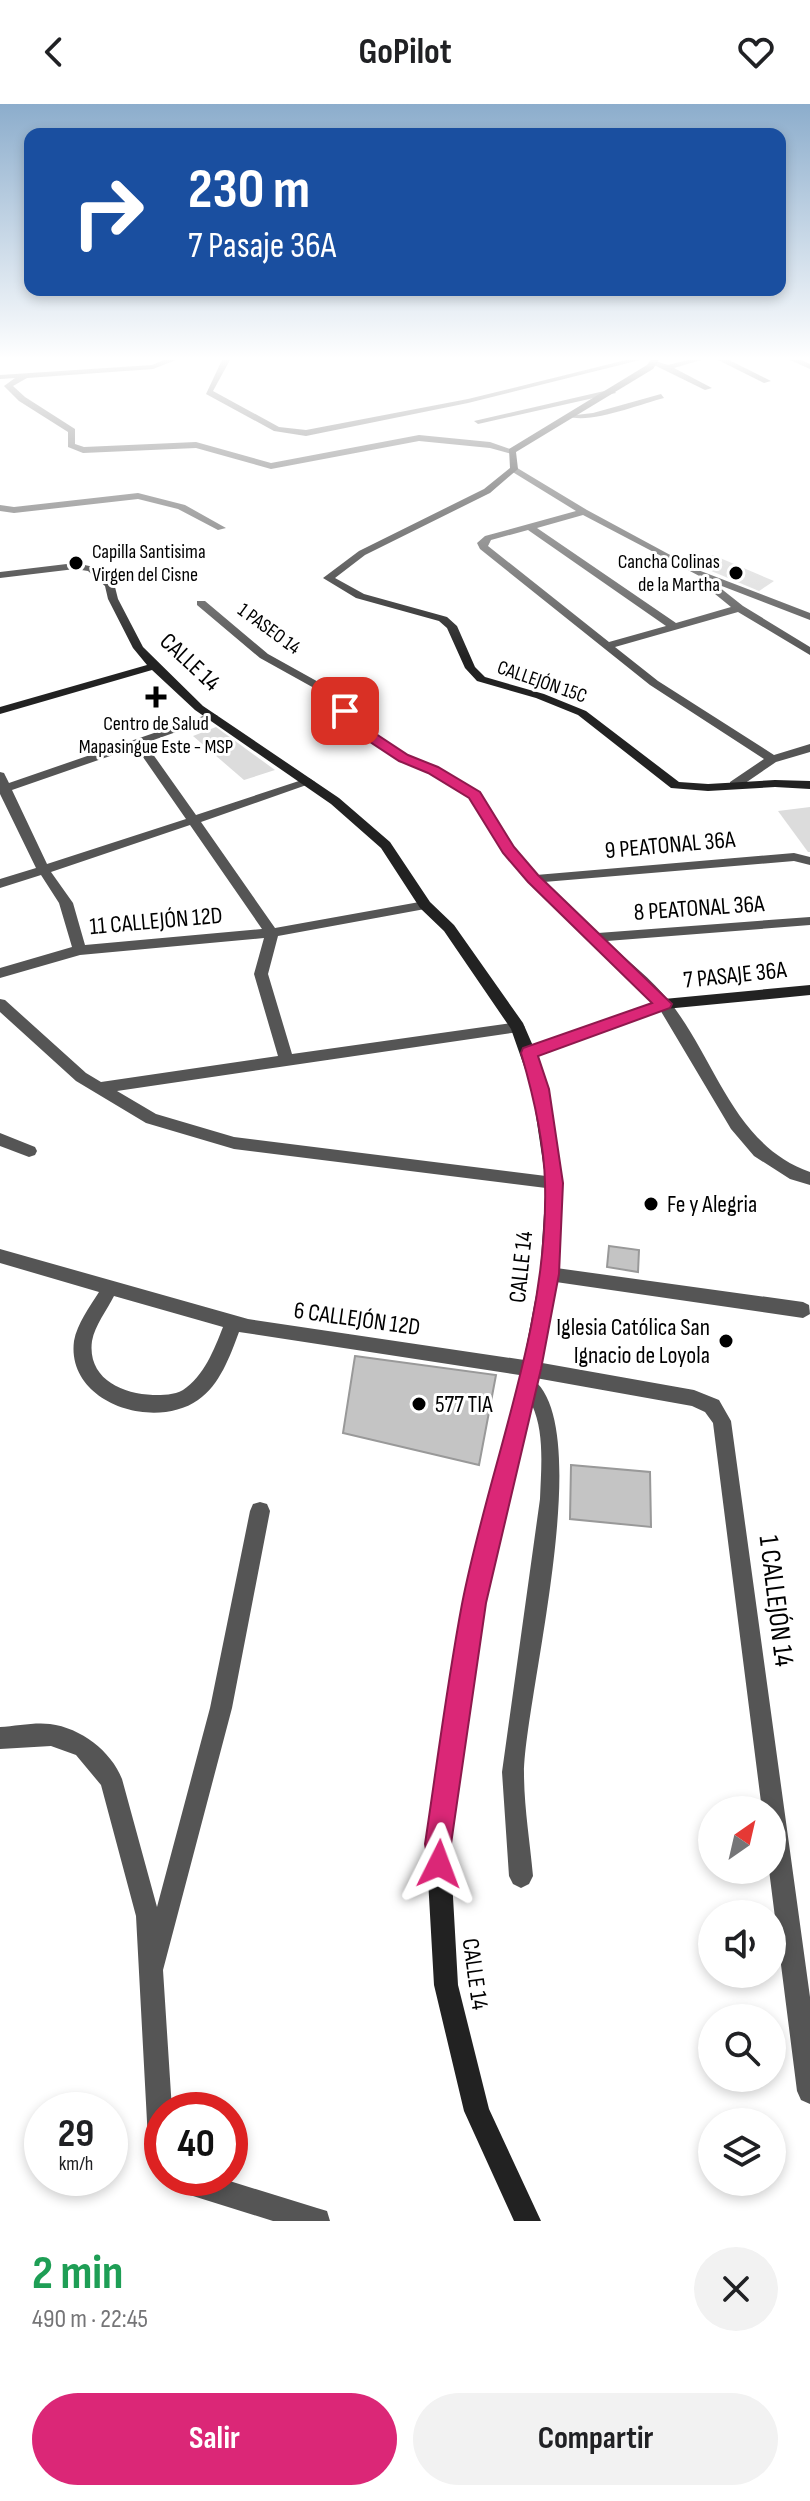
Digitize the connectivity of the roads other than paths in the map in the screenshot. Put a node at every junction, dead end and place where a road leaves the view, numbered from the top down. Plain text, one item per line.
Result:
1 (245, 459) edge
2 (309, 459) edge
3 (513, 459) edge
4 (514, 469) junction
5 (0, 508) edge
6 (584, 512) junction
7 (221, 528) dead end
8 (531, 528) junction
9 (695, 572) junction
10 (0, 575) edge
11 (201, 603) dead end
12 (739, 608) junction
13 (810, 617) edge
14 (672, 625) junction
15 (607, 646) junction
16 (810, 652) edge
17 (154, 666) junction
18 (0, 711) edge
19 (212, 716) junction
20 (139, 743) junction
21 (810, 748) edge
22 (772, 759) junction
23 (309, 782) junction
24 (2, 785) edge
25 (734, 785) junction
26 (810, 785) edge
27 (191, 820) junction
28 (810, 861) edge
29 (43, 869) junction
30 (533, 879) junction
31 (0, 884) edge
32 (425, 905) junction
33 (810, 921) edge
34 (272, 933) junction
35 (592, 938) junction
36 (80, 950) junction
37 (0, 973) edge
38 (810, 990) edge
39 (0, 1004) edge
40 (664, 1004) junction
41 (518, 1027) junction
42 (529, 1053) junction
43 (286, 1060) junction
44 (99, 1088) junction
45 (0, 1139) edge
46 (29, 1151) dead end
47 (810, 1179) edge
48 (554, 1183) junction
49 (0, 1256) edge
50 (549, 1274) junction
51 (110, 1288) junction
52 (803, 1310) dead end
53 (233, 1323) junction
54 (529, 1376) junction
55 (712, 1406) joint
56 (260, 1511) dead end
57 (0, 1738) edge
58 (521, 1876) dead end
59 (151, 1974) junction
60 (810, 2091) edge
61 (158, 2092) edge
62 (236, 2196) edge
63 (317, 2221) edge
64 (528, 2221) edge

1 - 2 street
3 - 4 street
4 - 6 street
4 - 25 street, CALLEJÓN 15C
5 - 7 street
6 - 8 street
6 - 9 street
8 - 14 street
8 - 15 street
9 - 12 street
9 - 13 street
10 - 17 street, CALLE 14
11 - 30 street, 1 PASEO 14
12 - 14 street
12 - 16 street
14 - 15 street
15 - 22 street
17 - 18 street
17 - 19 street, CALLE 14
19 - 20 street
19 - 23 street, CALLE 14
20 - 24 street
20 - 27 street
21 - 22 street
22 - 25 street
23 - 27 street
23 - 32 street, CALLE 14
24 - 29 street, 11 CALLEJÓN 12D
25 - 26 street, CALLEJÓN 15C
27 - 29 street
27 - 34 street
28 - 30 street, 9 PEATONAL 36A
29 - 31 street
29 - 36 street, 11 CALLEJÓN 12D
30 - 35 street, 1 PASEO 14
32 - 34 street, 11 CALLEJÓN 12D
32 - 41 street, CALLE 14
33 - 35 street, 8 PEATONAL 36A
34 - 36 street, 11 CALLEJÓN 12D
34 - 43 street
35 - 40 street, 1 PASEO 14
36 - 37 street
38 - 40 street, 7 PASAJE 36A
39 - 44 street
40 - 42 street, 7 PASAJE 36A
40 - 47 street
41 - 42 street, CALLE 14
41 - 43 street
42 - 48 street, CALLE 14
43 - 44 street
44 - 48 street
45 - 46 street
48 - 50 street, CALLE 14
49 - 51 street, 6 CALLEJÓN 12D
50 - 52 street
50 - 54 street, CALLE 14
51 - 53 street, 6 CALLEJÓN 12D
51 - 53 street
53 - 54 street, 6 CALLEJÓN 12D
54 - 55 street, 6 CALLEJÓN 12D
54 - 58 street
54 - 64 street, CALLE 14
55 - 60 street, 1 CALLEJÓN 14
56 - 59 street
57 - 59 street
59 - 61 street
62 - 63 street

